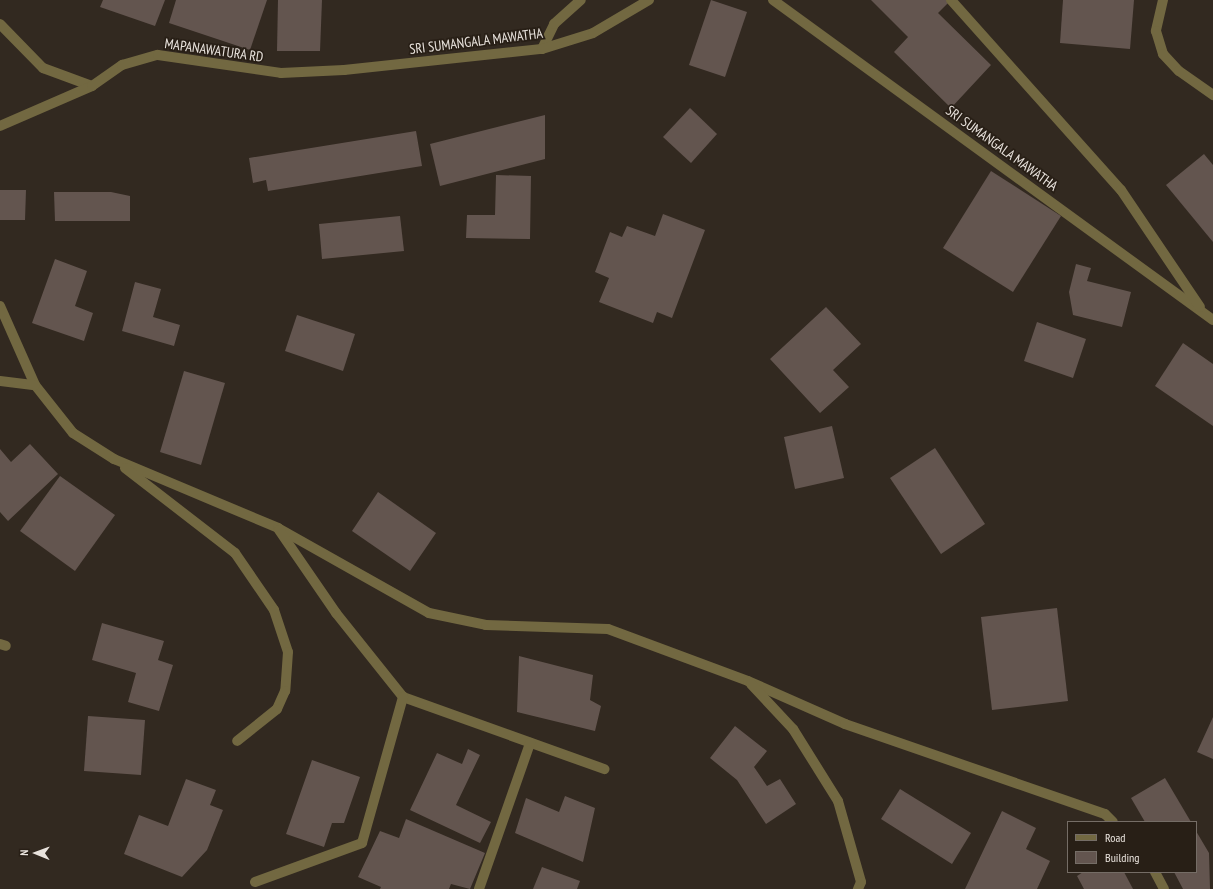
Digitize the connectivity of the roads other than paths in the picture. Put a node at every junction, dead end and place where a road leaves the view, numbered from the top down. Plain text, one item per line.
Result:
1 (581, 0) edge
2 (649, 0) edge
3 (773, 0) edge
4 (952, 0) edge
5 (1163, 0) edge
6 (0, 24) edge
7 (542, 49) junction
8 (344, 70) joint
9 (92, 86) junction
10 (1213, 95) edge
11 (0, 126) edge
12 (0, 306) edge
13 (1204, 314) junction
14 (1213, 320) edge
15 (0, 381) edge
16 (35, 385) junction
17 (114, 459) junction
18 (278, 528) junction
19 (748, 681) junction
20 (403, 697) junction
21 (237, 741) dead end
22 (530, 743) junction
23 (604, 770) dead end
24 (1112, 821) edge
25 (1156, 873) edge
26 (255, 882) dead end
27 (479, 889) edge
28 (858, 889) edge
29 (1164, 889) edge

1 - 7 street
2 - 7 street, SRI SUMANGALA MAWATHA
3 - 13 street, SRI SUMANGALA MAWATHA
4 - 13 street
5 - 10 street
6 - 9 street
7 - 8 street, SRI SUMANGALA MAWATHA
8 - 9 street, MAPANAWATURA RD
9 - 11 street, MAPANAWATURA RD
12 - 16 street
13 - 14 street, SRI SUMANGALA MAWATHA
15 - 16 street
16 - 17 street
17 - 18 street
17 - 21 street
18 - 19 street
18 - 20 street
19 - 24 street
19 - 28 street
20 - 22 street
20 - 26 street
22 - 23 street
22 - 27 street
25 - 29 street

